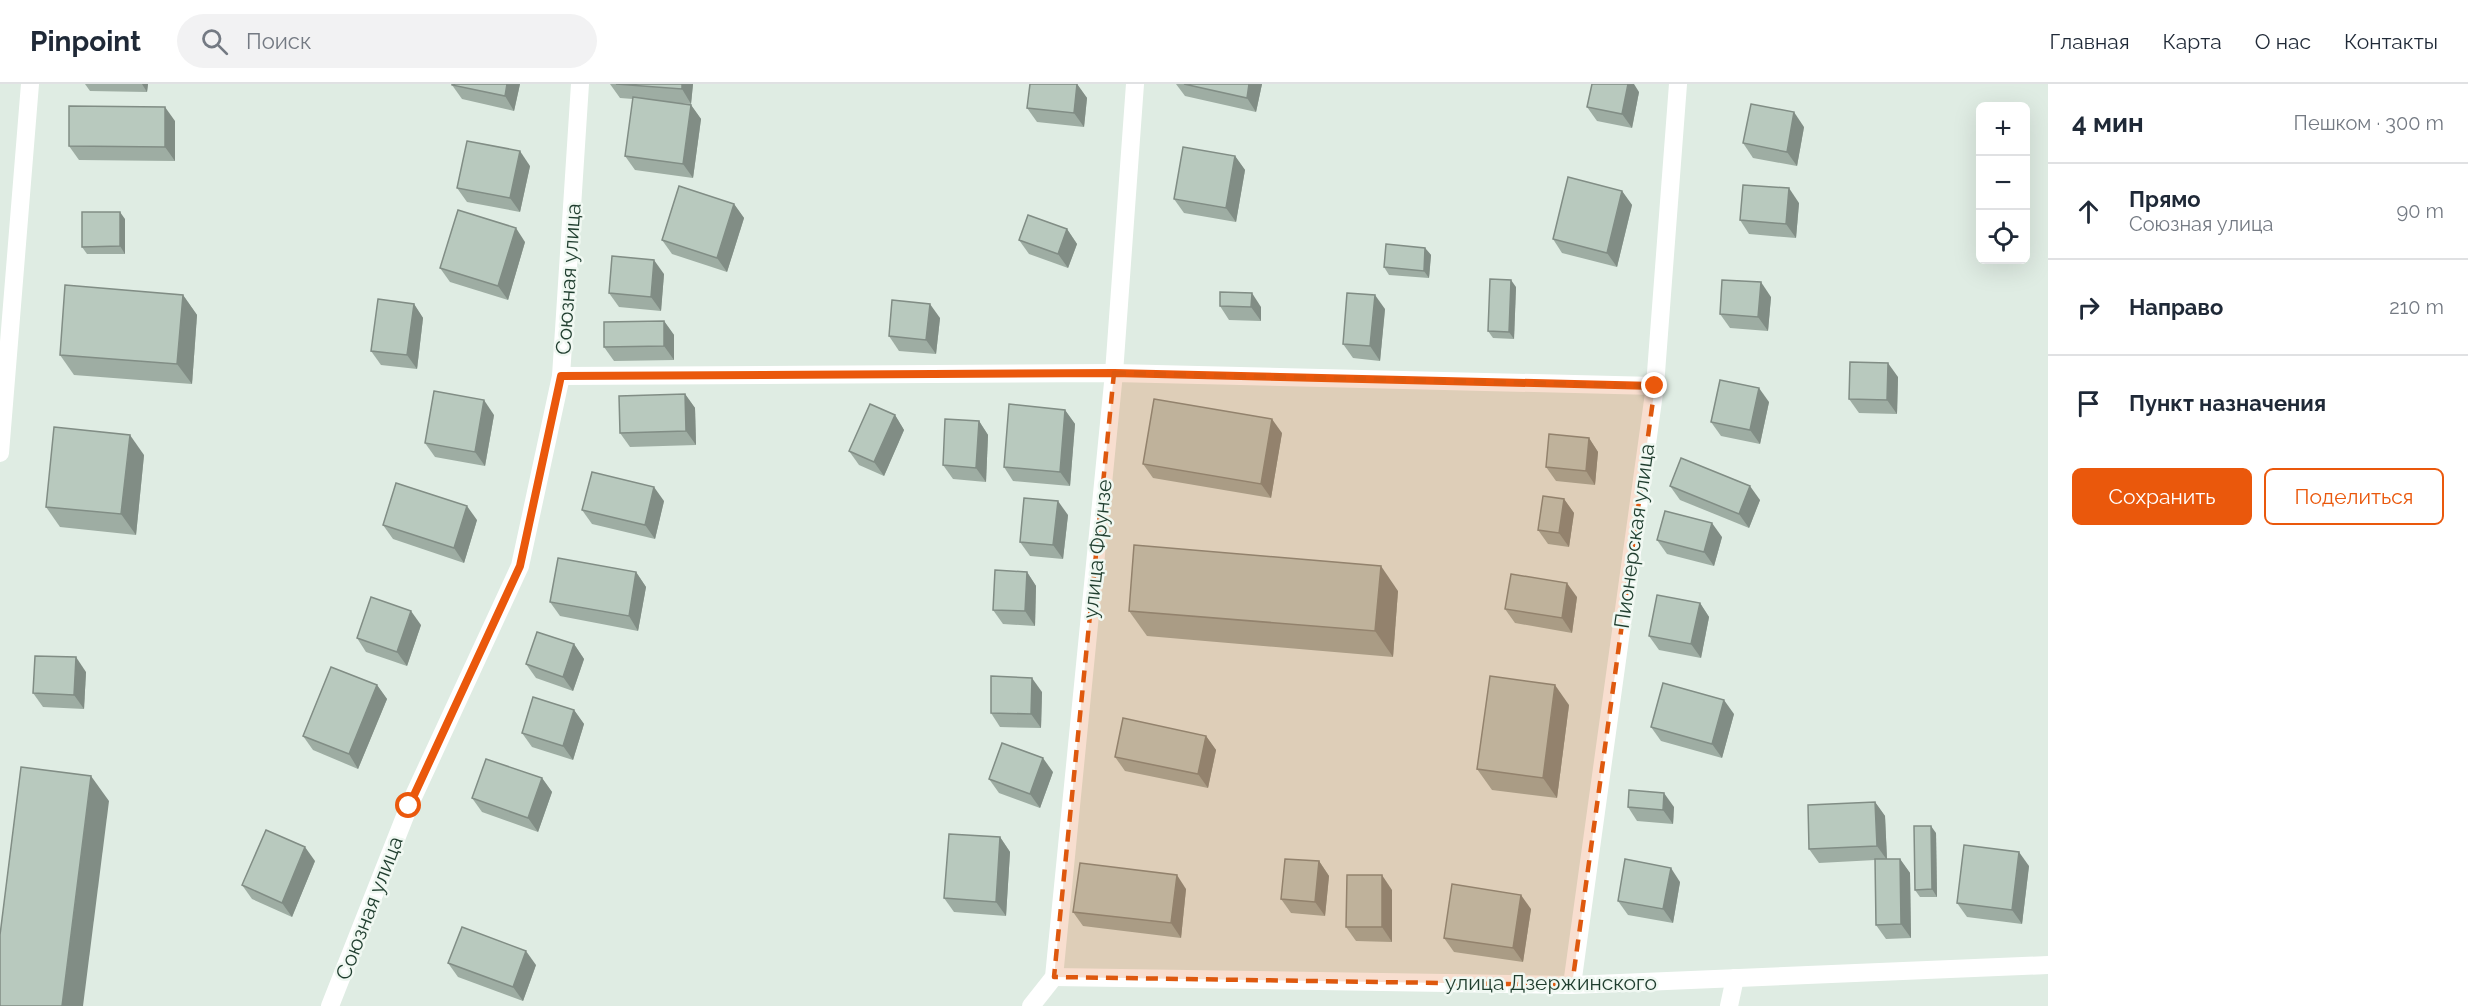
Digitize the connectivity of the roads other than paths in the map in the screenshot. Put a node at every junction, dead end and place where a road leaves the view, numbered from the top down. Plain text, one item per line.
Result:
1 (30, 84) edge
2 (580, 84) edge
3 (1136, 84) edge
4 (1678, 84) edge
5 (1114, 373) junction
6 (561, 376) junction
7 (1655, 386) junction
8 (0, 453) edge
9 (2048, 965) edge
10 (1054, 977) junction
11 (1735, 978) junction
12 (1572, 985) junction
13 (330, 1006) edge
14 (1031, 1006) edge
15 (1729, 1006) edge

1 - 8 street
2 - 6 street, Союзная улица
3 - 5 street, улица Фрунзе
4 - 7 street, Пионерская улица
5 - 6 street
5 - 7 street
5 - 10 street, улица Фрунзе
6 - 13 street, Союзная улица
7 - 12 street, Пионерская улица
9 - 11 street, улица Дзержинского
10 - 12 street, улица Дзержинского
10 - 14 street
11 - 12 street, улица Дзержинского
11 - 15 street

